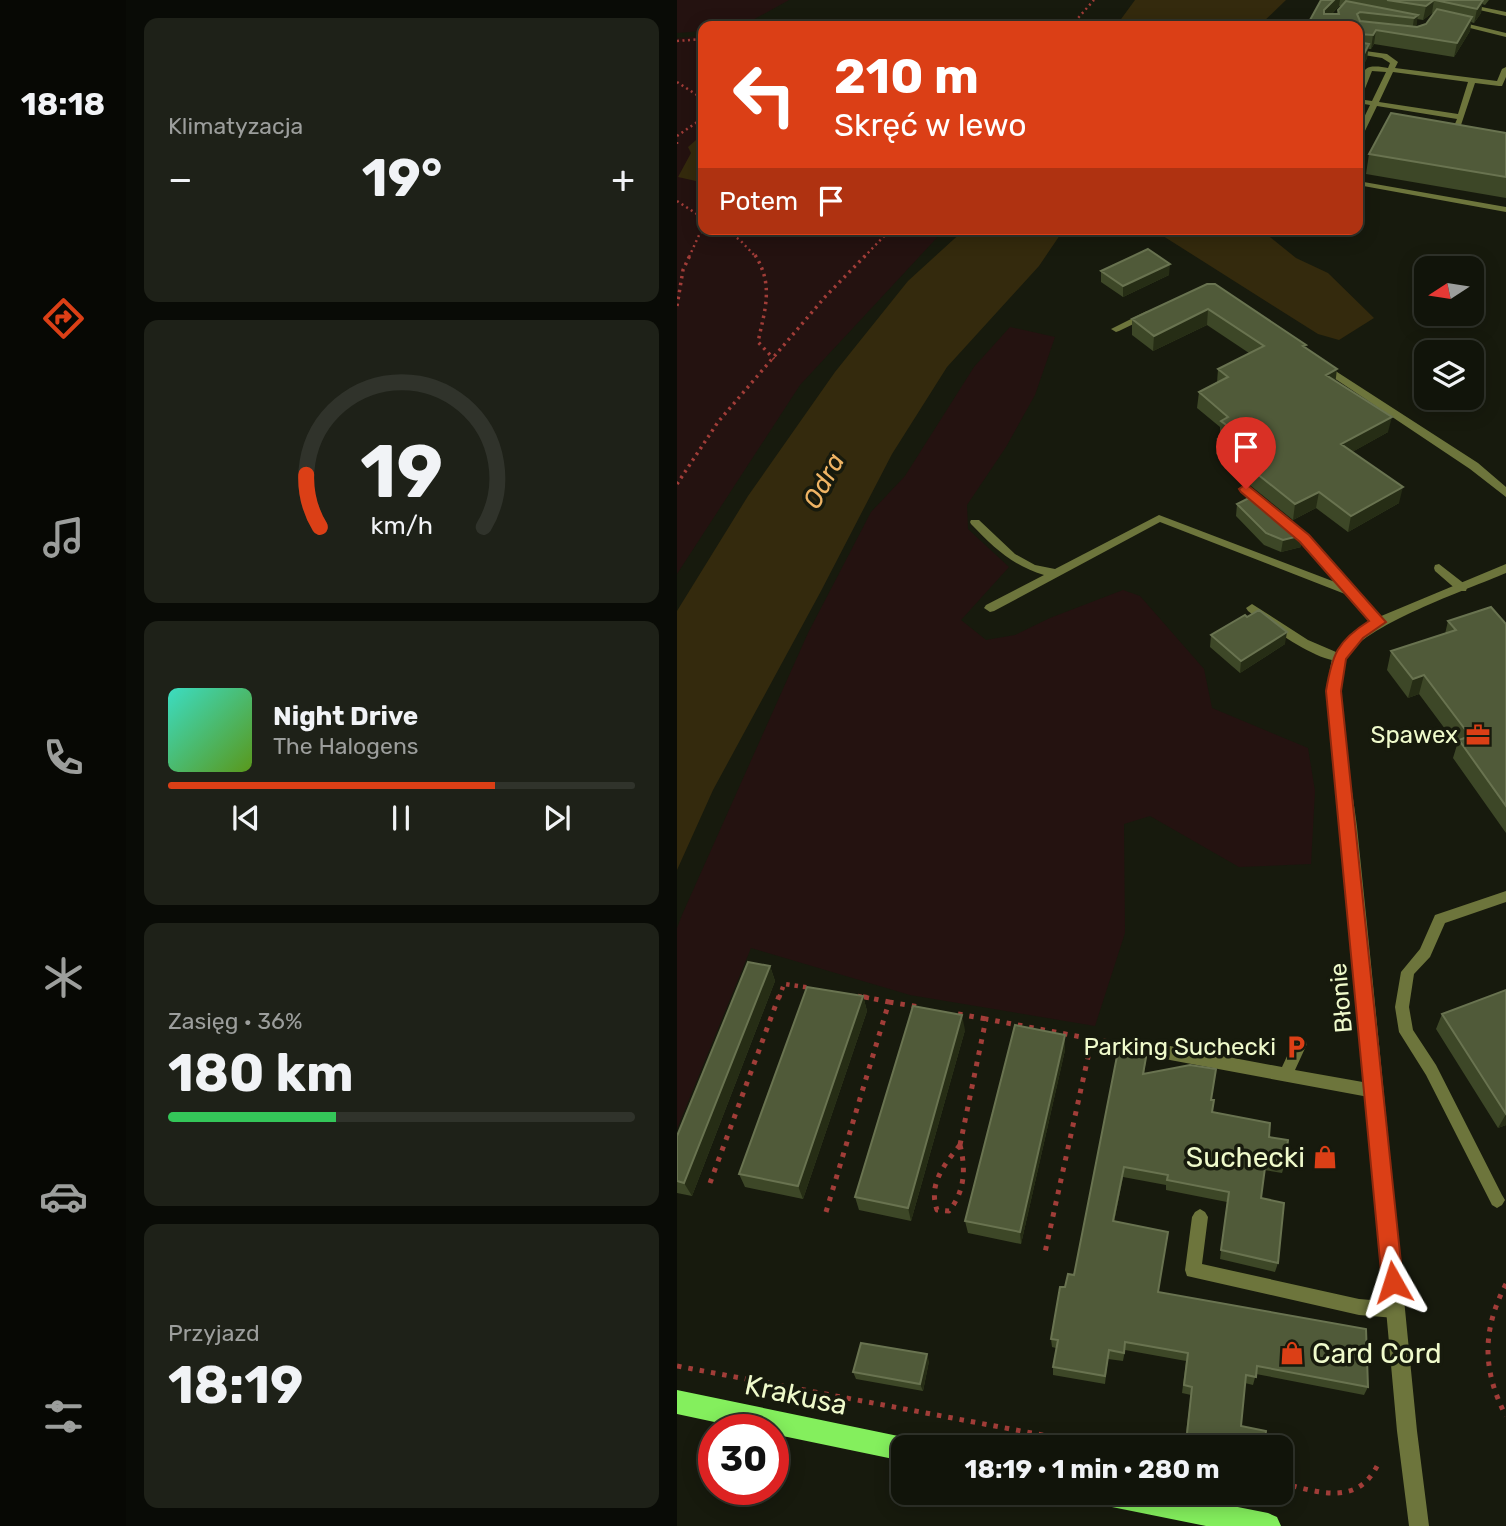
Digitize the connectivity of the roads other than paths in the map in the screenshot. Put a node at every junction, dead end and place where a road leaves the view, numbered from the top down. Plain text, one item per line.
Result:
1 (1438, 0) edge
2 (1490, 0) edge
3 (1487, 9) junction
4 (1506, 14) edge
5 (1451, 22) edge
6 (1506, 35) edge
7 (1363, 53) edge
8 (1506, 69) edge
9 (1391, 70) junction
10 (1472, 82) junction
11 (1363, 85) edge
12 (1363, 100) edge
13 (1373, 104) junction
14 (1417, 111) junction
15 (1461, 117) junction
16 (1412, 122) edge
17 (1363, 126) edge
18 (1453, 138) edge
19 (1363, 184) edge
20 (1506, 210) edge
21 (1153, 311) edge
22 (1116, 329) dead end
23 (1312, 359) edge
24 (1246, 489) dead end
25 (1506, 493) edge
26 (975, 522) dead end
27 (1439, 568) dead end
28 (1506, 568) edge
29 (1057, 573) junction
30 (1462, 588) junction
31 (1349, 591) junction
32 (990, 608) dead end
33 (1252, 608) dead end
34 (1379, 622) junction
35 (1339, 658) junction
36 (1506, 896) edge
37 (1300, 1044) dead end
38 (1170, 1053) road end
39 (1286, 1074) junction
40 (1374, 1091) junction
41 (1497, 1200) dead end
42 (1200, 1217) dead end
43 (1395, 1310) junction
44 (677, 1402) edge
45 (891, 1447) edge
46 (1166, 1505) edge
47 (1268, 1526) edge
48 (1419, 1526) edge

1 - 3 lane
2 - 3 lane
3 - 4 lane
5 - 6 lane
7 - 9 lane
8 - 10 lane
9 - 10 lane
9 - 11 lane
9 - 13 lane
10 - 15 lane
12 - 13 lane
13 - 14 lane
13 - 17 lane
14 - 15 lane
14 - 16 lane
15 - 18 lane
19 - 20 lane
21 - 22 lane
23 - 25 street
24 - 31 lane
26 - 29 lane
27 - 30 lane
28 - 30 street
29 - 31 lane
29 - 32 lane
30 - 34 street
31 - 34 lane
33 - 35 lane
34 - 35 street
35 - 40 street, Błonie
36 - 41 lane
37 - 39 lane
38 - 39 lane
39 - 40 lane
40 - 43 street, Błonie
42 - 43 lane
43 - 48 street, Błonie
44 - 45 main road, Krakusa
46 - 47 main road

